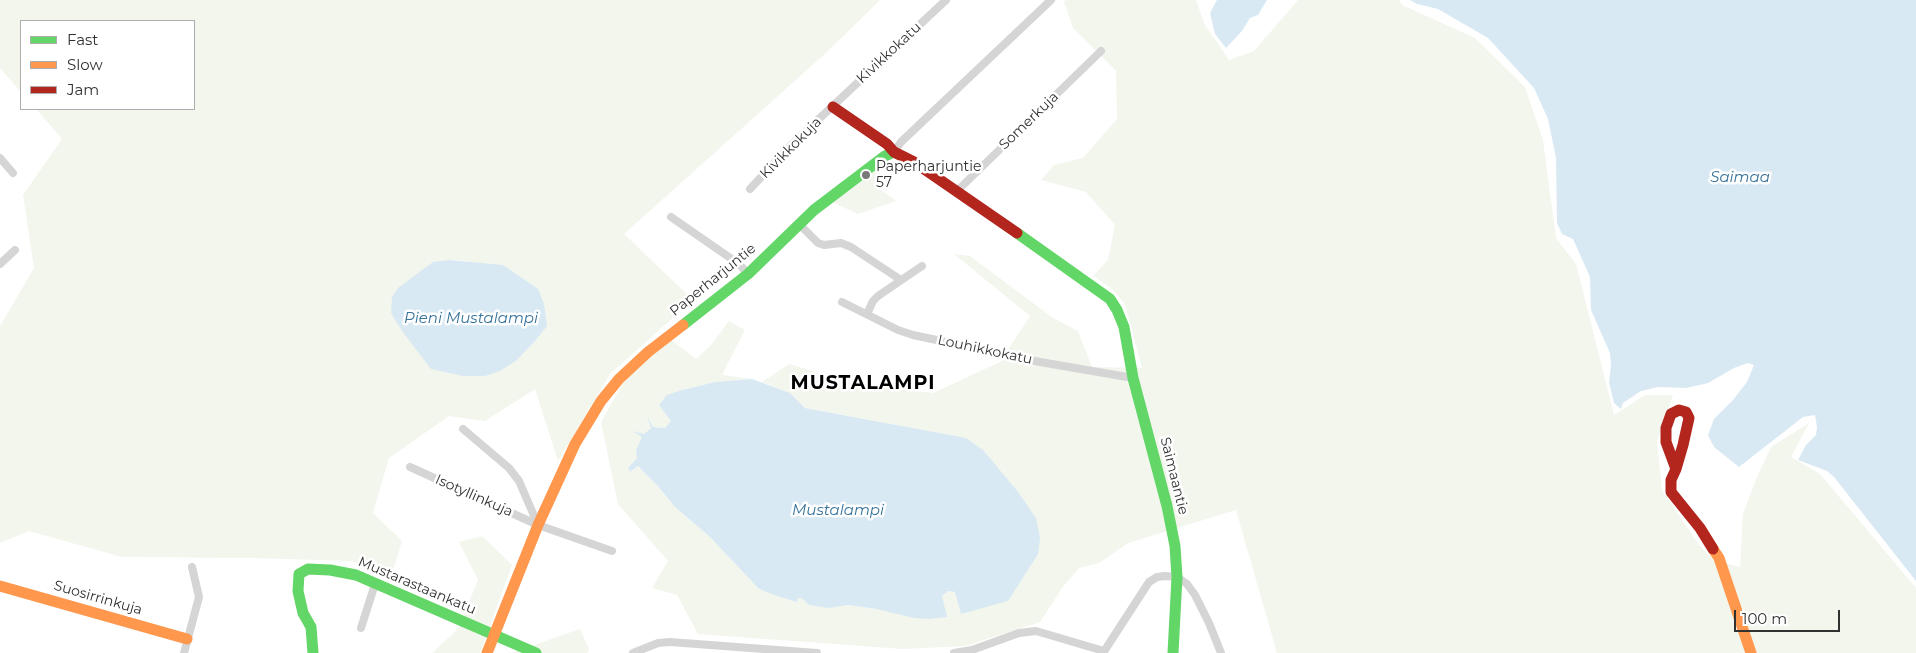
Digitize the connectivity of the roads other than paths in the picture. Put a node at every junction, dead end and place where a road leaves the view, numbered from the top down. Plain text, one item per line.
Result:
1 (946, 0) edge
2 (1051, 0) edge
3 (1101, 51) dead end
4 (832, 107) junction
5 (894, 152) junction
6 (0, 158) edge
7 (13, 173) dead end
8 (750, 189) dead end
9 (957, 191) junction
10 (671, 217) dead end
11 (799, 224) junction
12 (15, 250) dead end
13 (0, 264) edge
14 (922, 266) dead end
15 (748, 274) junction
16 (901, 280) junction
17 (842, 302) dead end
18 (866, 314) junction
19 (1133, 378) junction
20 (463, 429) dead end
21 (410, 467) dead end
22 (1676, 469) dead end
23 (538, 525) junction
24 (612, 551) dead end
25 (192, 567) dead end
26 (1177, 576) junction
27 (375, 584) junction
28 (0, 586) edge
29 (361, 628) dead end
30 (494, 635) junction
31 (187, 640) junction
32 (1104, 652) edge
33 (184, 653) edge
34 (313, 653) edge
35 (487, 653) edge
36 (536, 653) edge
37 (633, 653) edge
38 (817, 653) edge
39 (954, 653) edge
40 (1173, 653) edge
41 (1221, 653) edge
42 (1752, 653) edge

1 - 4 street, Kivikkokatu
2 - 5 street, Paperharjuntie
3 - 9 street, Somerkuja
4 - 5 street
4 - 8 street, Kivikkokuja
5 - 9 street
5 - 11 street, Paperharjuntie
6 - 7 street
9 - 19 street, Saimaantie
10 - 15 street
11 - 15 street, Paperharjuntie
11 - 16 street
12 - 13 street
14 - 16 street
15 - 23 street, Paperharjuntie
16 - 18 street
17 - 18 street, Louhikkokatu
18 - 19 street, Louhikkokatu
19 - 26 street, Saimaantie
20 - 23 street
21 - 23 street, Isotyllinkuja
22 - 42 street
23 - 24 street, Isotyllinkuja
23 - 30 street, Paperharjuntie
25 - 31 street
26 - 32 street
26 - 40 street, Saimaantie
26 - 41 street
27 - 29 street
27 - 30 street, Mustarastaankatu
27 - 34 street, Mustarastaankatu
28 - 31 street, Suosirrinkuja
30 - 35 street, Paperharjuntie
30 - 36 street, Mustarastaankatu
31 - 33 street
32 - 39 street
37 - 38 street

